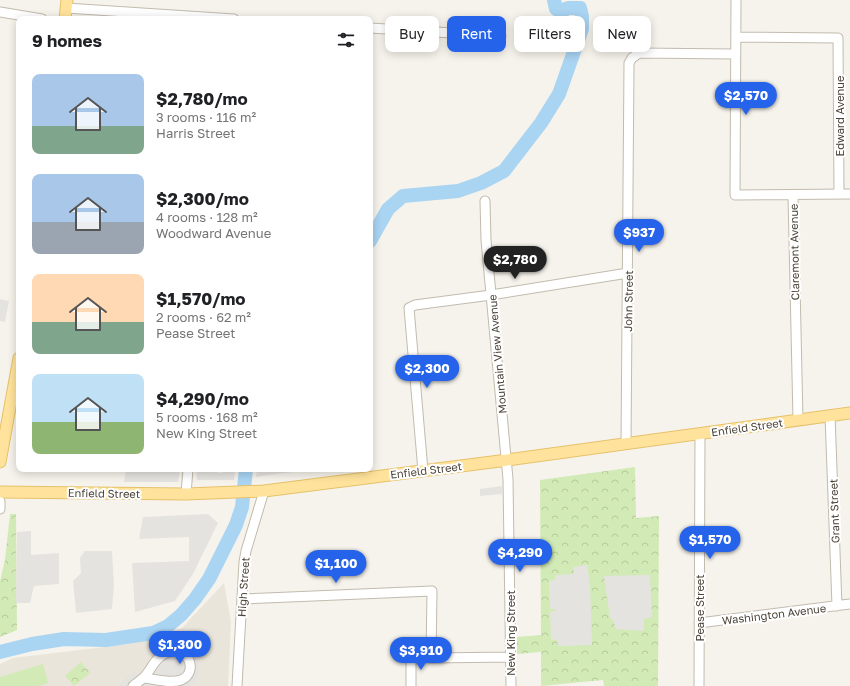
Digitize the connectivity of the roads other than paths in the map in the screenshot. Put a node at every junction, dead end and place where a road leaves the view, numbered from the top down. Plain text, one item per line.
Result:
1 (736, 0) edge
2 (66, 4) edge
3 (0, 12) edge
4 (24, 16) edge
5 (65, 16) edge
6 (200, 16) edge
7 (373, 28) edge
8 (447, 33) edge
9 (736, 37) junction
10 (735, 54) junction
11 (839, 194) junction
12 (850, 194) edge
13 (793, 195) junction
14 (485, 201) dead end
15 (628, 273) junction
16 (491, 295) junction
17 (16, 374) edge
18 (850, 413) edge
19 (830, 415) junction
20 (798, 420) junction
21 (700, 433) junction
22 (626, 444) junction
23 (507, 460) junction
24 (0, 462) edge
25 (423, 471) junction
26 (188, 472) edge
27 (264, 491) junction
28 (0, 492) edge
29 (186, 494) junction
30 (0, 501) edge
31 (0, 509) edge
32 (242, 599) junction
33 (850, 604) edge
34 (837, 606) junction
35 (699, 623) junction
36 (510, 657) junction
37 (431, 658) junction
38 (144, 678) junction
39 (133, 686) edge
40 (237, 686) edge
41 (411, 686) edge
42 (511, 686) edge
43 (700, 686) edge

1 - 9 street, Claremont Avenue
2 - 5 main road
2 - 6 street
3 - 4 street
7 - 8 street
9 - 10 street, Claremont Avenue
9 - 11 street, Edward Avenue
10 - 13 street, Claremont Avenue
10 - 15 street, John Street
11 - 12 street
11 - 13 street
13 - 20 street, Claremont Avenue
14 - 16 street, Mountain View Avenue
15 - 16 street
15 - 22 street, John Street
16 - 23 street, Mountain View Avenue
16 - 25 street
17 - 24 main road
18 - 19 main road, Enfield Street
19 - 20 main road, Enfield Street
19 - 34 street, Grant Street
20 - 21 main road, Enfield Street
21 - 22 main road, Enfield Street
21 - 35 street, Pease Street
22 - 23 main road, Enfield Street
23 - 25 main road, Enfield Street
23 - 36 street, New King Street
25 - 27 main road, Enfield Street
26 - 29 street
27 - 29 main road, Enfield Street
27 - 32 street, High Street
28 - 29 main road, Enfield Street
30 - 31 street
32 - 37 street
32 - 40 street, High Street
33 - 34 street, Washington Avenue
34 - 35 street, Washington Avenue
35 - 43 street, Pease Street
36 - 37 street
36 - 42 street, New King Street
37 - 41 street
38 - 38 street
38 - 39 street

